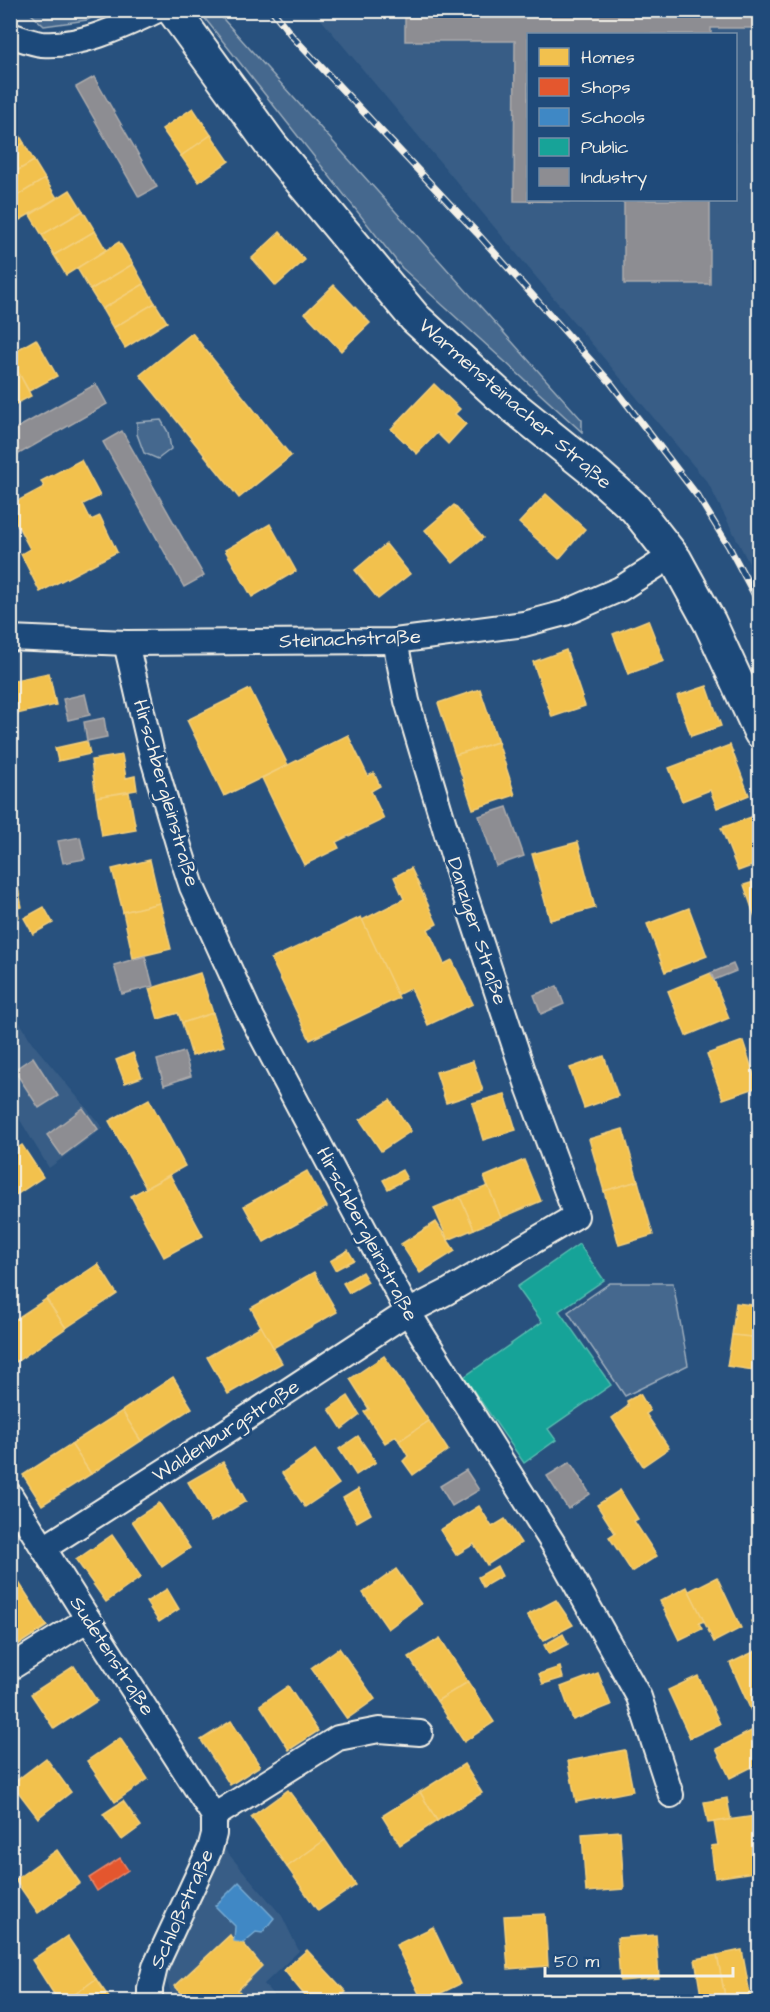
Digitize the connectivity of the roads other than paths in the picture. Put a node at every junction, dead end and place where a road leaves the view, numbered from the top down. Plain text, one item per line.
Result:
1 (158, 10) edge
2 (173, 10) edge
3 (10, 35) edge
4 (673, 555) junction
5 (10, 638) edge
6 (395, 641) junction
7 (126, 643) junction
8 (759, 732) edge
9 (576, 1216) joint
10 (408, 1312) junction
11 (10, 1495) edge
12 (44, 1548) junction
13 (88, 1620) junction
14 (10, 1668) edge
15 (420, 1733) dead end
16 (671, 1795) dead end
17 (214, 1816) junction
18 (150, 2001) edge

1 - 3 street
2 - 4 street, Warmensteinacher Straße
4 - 6 street, Steinachstraße
4 - 8 street, Warmensteinacher Straße
5 - 7 street, Steinachstraße
6 - 7 street, Steinachstraße
6 - 9 street, Danziger Straße
7 - 10 street, Hirschbergleinstraße
9 - 10 street, Waldenburgstraße
10 - 12 street, Waldenburgstraße
10 - 16 street, Hirschbergleinstraße
11 - 12 street, Sudetenstraße
12 - 13 street, Sudetenstraße
13 - 14 street
13 - 17 street, Sudetenstraße
15 - 17 street
17 - 18 street, Schloßstraße

